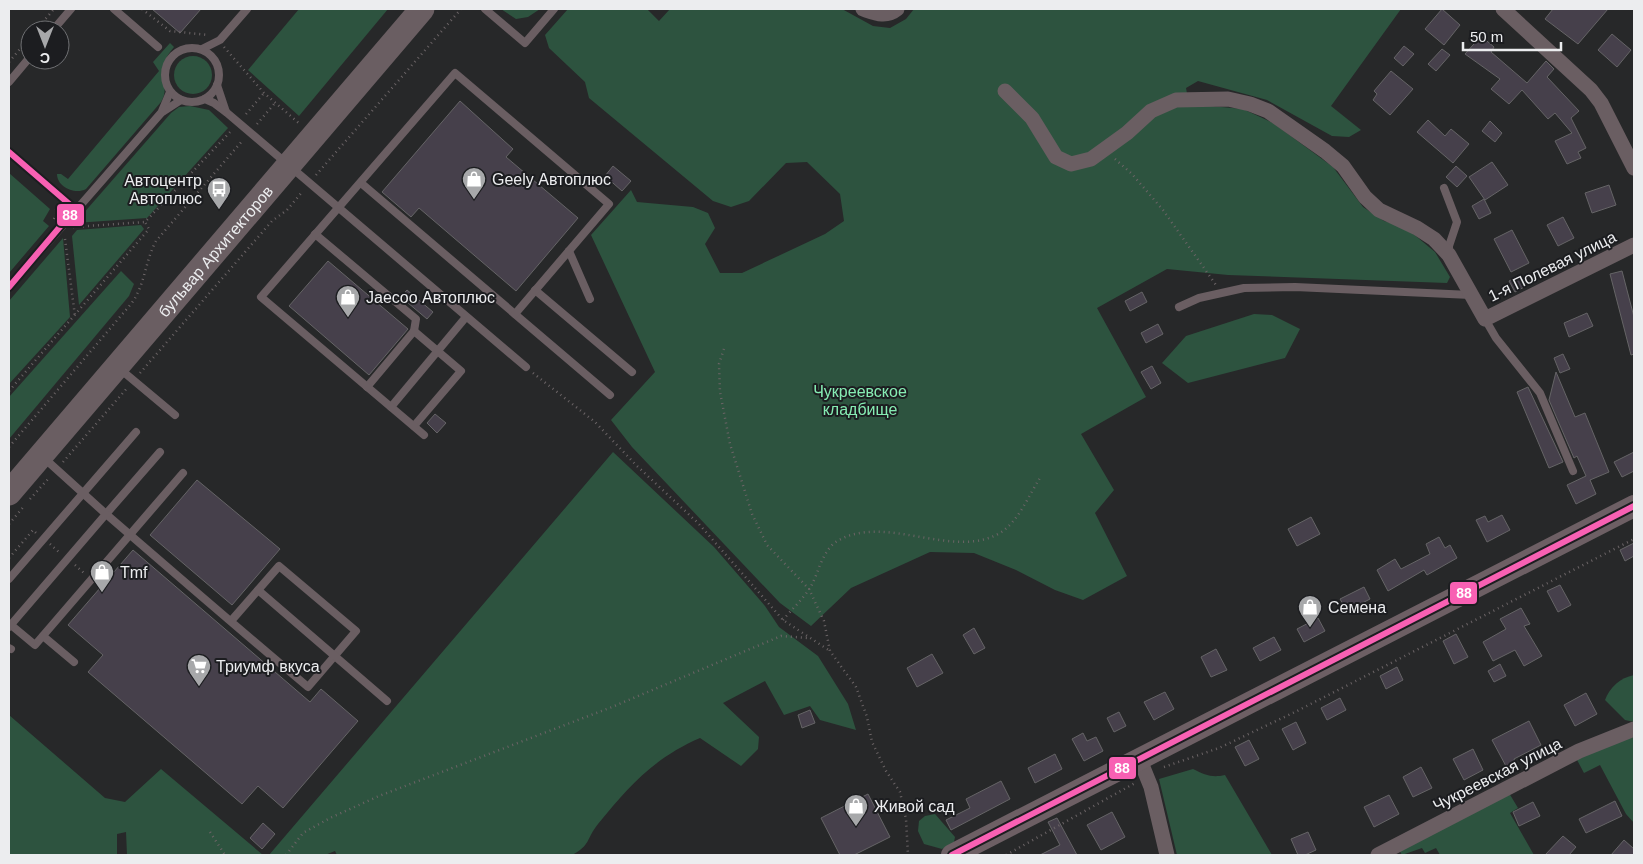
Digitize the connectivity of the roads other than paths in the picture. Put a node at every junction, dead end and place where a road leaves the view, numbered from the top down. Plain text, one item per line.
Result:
1 (72, 9) edge
2 (114, 9) edge
3 (247, 9) edge
4 (407, 9) edge
5 (422, 9) edge
6 (485, 9) edge
7 (554, 9) edge
8 (863, 9) edge
9 (897, 9) edge
10 (1503, 9) edge
11 (62, 20) edge
12 (220, 40) junction
13 (158, 47) dead end
14 (202, 49) junction
15 (217, 63) junction
16 (20, 69) edge
17 (9, 82) edge
18 (218, 85) junction
19 (1005, 91) dead end
20 (170, 92) junction
21 (205, 99) junction
22 (181, 100) junction
23 (226, 112) junction
24 (161, 113) junction
25 (9, 152) edge
26 (284, 161) junction
27 (1634, 168) edge
28 (361, 183) junction
29 (1444, 188) dead end
30 (76, 208) junction
31 (338, 208) junction
32 (315, 234) junction
33 (1634, 245) edge
34 (569, 251) junction
35 (1449, 255) junction
36 (9, 287) edge
37 (536, 290) junction
38 (1472, 295) junction
39 (590, 299) dead end
40 (1179, 307) dead end
41 (515, 314) junction
42 (466, 317) junction
43 (1485, 319) junction
44 (414, 331) junction
45 (438, 352) junction
46 (526, 367) road end
47 (632, 372) dead end
48 (125, 373) junction
49 (367, 386) junction
50 (610, 395) dead end
51 (391, 407) junction
52 (174, 415) dead end
53 (414, 426) junction
54 (136, 432) dead end
55 (424, 435) dead end
56 (160, 452) dead end
57 (49, 462) junction
58 (9, 470) edge
59 (1573, 471) dead end
60 (183, 473) dead end
61 (9, 493) edge
62 (82, 494) junction
63 (1634, 506) edge
64 (106, 514) junction
65 (130, 535) junction
66 (9, 579) edge
67 (258, 590) junction
68 (231, 622) junction
69 (10, 626) edge
70 (43, 636) junction
71 (334, 656) junction
72 (74, 662) dead end
73 (387, 701) dead end
74 (1634, 730) edge
75 (1144, 768) junction
76 (952, 855) edge
77 (1167, 855) edge
78 (1378, 855) edge

1 - 11 lane
2 - 13 lane
3 - 12 lane
4 - 26 main road, бульвар Архитекторов
5 - 26 main road, бульвар Архитекторов
6 - 7 lane
8 - 9 street
10 - 27 street
12 - 14 lane
12 - 15 lane
14 - 15 lane
14 - 20 lane
15 - 18 lane
16 - 17 lane
18 - 21 lane
18 - 23 lane
19 - 35 street
20 - 22 lane
20 - 24 lane
21 - 22 lane
21 - 23 lane
22 - 24 lane
23 - 26 lane
24 - 30 lane
25 - 30 lane
26 - 31 lane
26 - 48 main road, бульвар Архитекторов
26 - 58 main road, бульвар Архитекторов
28 - 31 lane
28 - 34 lane
28 - 41 lane
29 - 35 lane
30 - 36 lane
31 - 32 lane
31 - 42 lane
32 - 44 lane
32 - 49 lane
33 - 43 street, 1-я Полевая улица
34 - 37 lane
34 - 39 lane
35 - 38 street
37 - 41 lane
37 - 47 lane
38 - 40 lane
38 - 43 street
41 - 50 lane
42 - 45 lane
42 - 46 lane
43 - 59 lane
44 - 45 lane
44 - 49 lane
45 - 51 lane
45 - 53 lane
48 - 52 lane
48 - 57 main road, бульвар Архитекторов
49 - 51 lane
51 - 53 lane
53 - 55 lane
54 - 62 lane
56 - 64 lane
57 - 61 main road, бульвар Архитекторов
57 - 62 lane
60 - 65 lane
62 - 64 lane
62 - 66 lane
63 - 75 main road
64 - 65 lane
64 - 69 lane
65 - 68 lane
65 - 70 lane
67 - 68 lane
67 - 71 lane
67 - 71 lane
68 - 71 lane
69 - 70 lane
70 - 72 lane
71 - 73 lane
74 - 78 street, Чукреевская улица
75 - 76 main road
75 - 77 street

